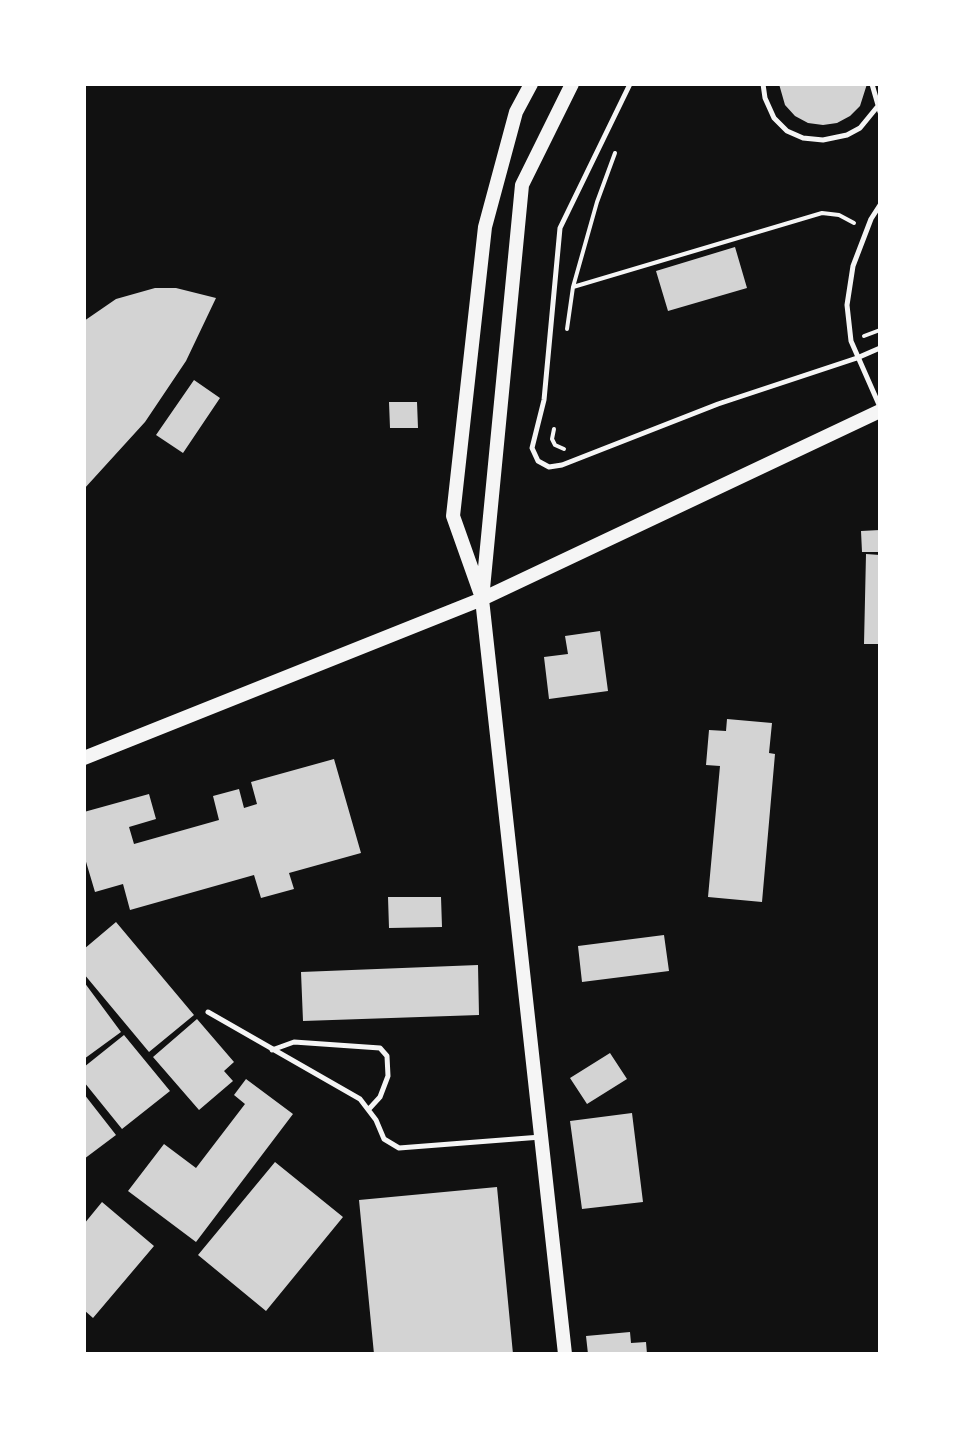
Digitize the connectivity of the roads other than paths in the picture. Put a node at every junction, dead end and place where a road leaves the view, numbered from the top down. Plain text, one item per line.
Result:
1 (531, 84) edge
2 (572, 84) edge
3 (630, 84) edge
4 (763, 84) edge
5 (872, 84) edge
6 (879, 109) edge
7 (880, 205) edge
8 (880, 348) edge
9 (857, 358) junction
10 (880, 410) edge
11 (482, 599) junction
12 (84, 758) edge
13 (208, 1012) dead end
14 (271, 1050) junction
15 (369, 1109) junction
16 (541, 1137) junction
17 (565, 1354) edge

1 - 11 street
2 - 11 street
3 - 9 lane
4 - 6 lane
5 - 6 lane
7 - 9 lane
8 - 9 lane
9 - 10 lane
10 - 11 street
11 - 12 street
11 - 16 street
13 - 14 lane
14 - 15 lane
14 - 15 lane
15 - 16 lane
16 - 17 street

